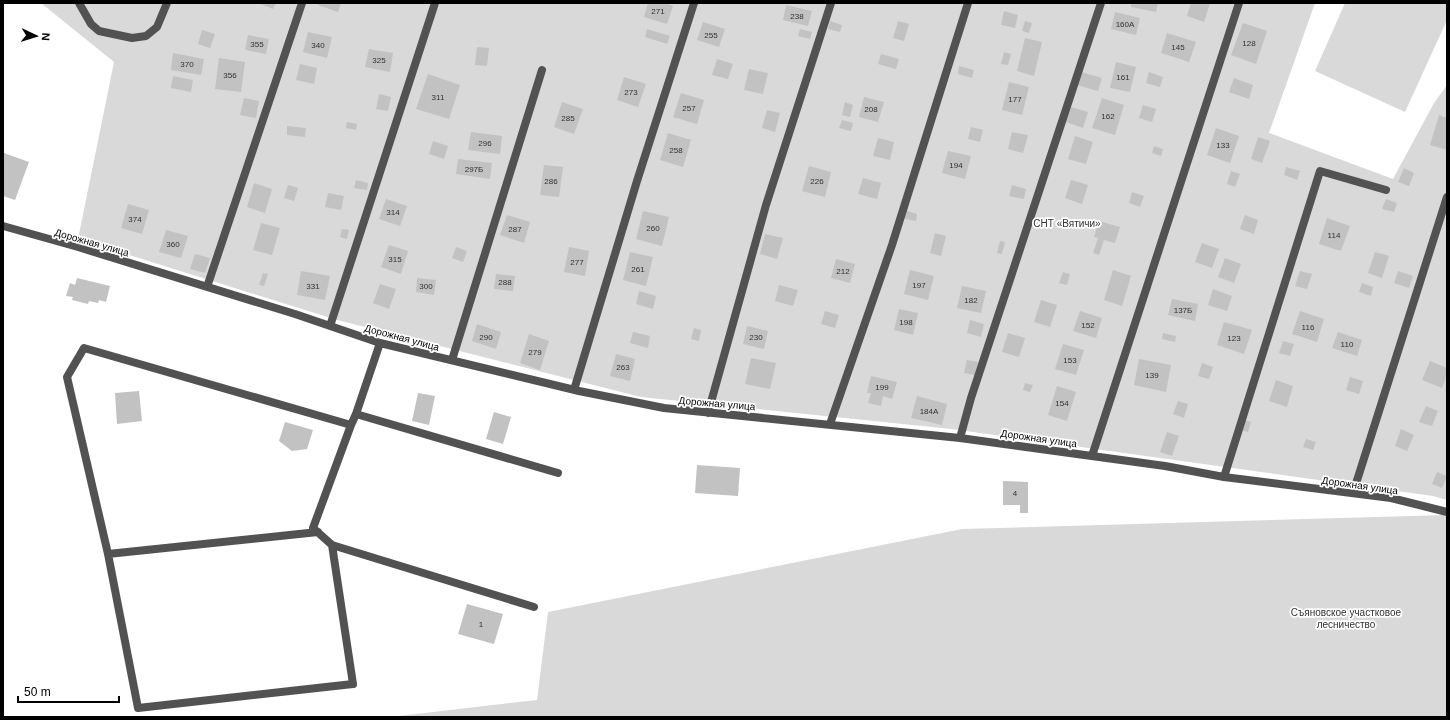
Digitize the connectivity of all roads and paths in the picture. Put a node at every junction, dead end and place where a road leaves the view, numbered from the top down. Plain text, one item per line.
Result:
1 (79, 3) edge
2 (167, 3) edge
3 (302, 3) edge
4 (435, 3) edge
5 (694, 3) edge
6 (831, 3) edge
7 (968, 3) edge
8 (1101, 3) edge
9 (1239, 3) edge
10 (542, 70) dead end
11 (1386, 190) dead end
12 (1447, 197) edge
13 (3, 226) edge
14 (206, 287) junction
15 (330, 326) junction
16 (380, 343) junction
17 (452, 360) junction
18 (574, 390) junction
19 (708, 413) junction
20 (356, 414) junction
21 (830, 424) junction
22 (351, 425) junction
23 (960, 438) junction
24 (1092, 456) junction
25 (558, 473) dead end
26 (1224, 477) junction
27 (1353, 493) junction
28 (1447, 512) edge
29 (318, 532) junction
30 (332, 545) junction
31 (108, 554) junction
32 (534, 607) dead end

1 - 2 street
3 - 14 street
4 - 15 street
5 - 18 street
6 - 19 street
7 - 21 street
8 - 23 street
9 - 24 street
10 - 17 street
11 - 26 street
12 - 27 street
13 - 14 street, Дорожная улица
14 - 15 street, Дорожная улица
15 - 16 street, Дорожная улица
16 - 17 street, Дорожная улица
16 - 20 street
17 - 18 street, Дорожная улица
18 - 19 street, Дорожная улица
19 - 21 street, Дорожная улица
20 - 22 street
20 - 25 street
21 - 23 street, Дорожная улица
22 - 29 street
22 - 31 street
23 - 24 street, Дорожная улица
24 - 26 street, Дорожная улица
26 - 27 street, Дорожная улица
27 - 28 street, Дорожная улица
29 - 30 street
29 - 31 street
30 - 31 street
30 - 32 street

